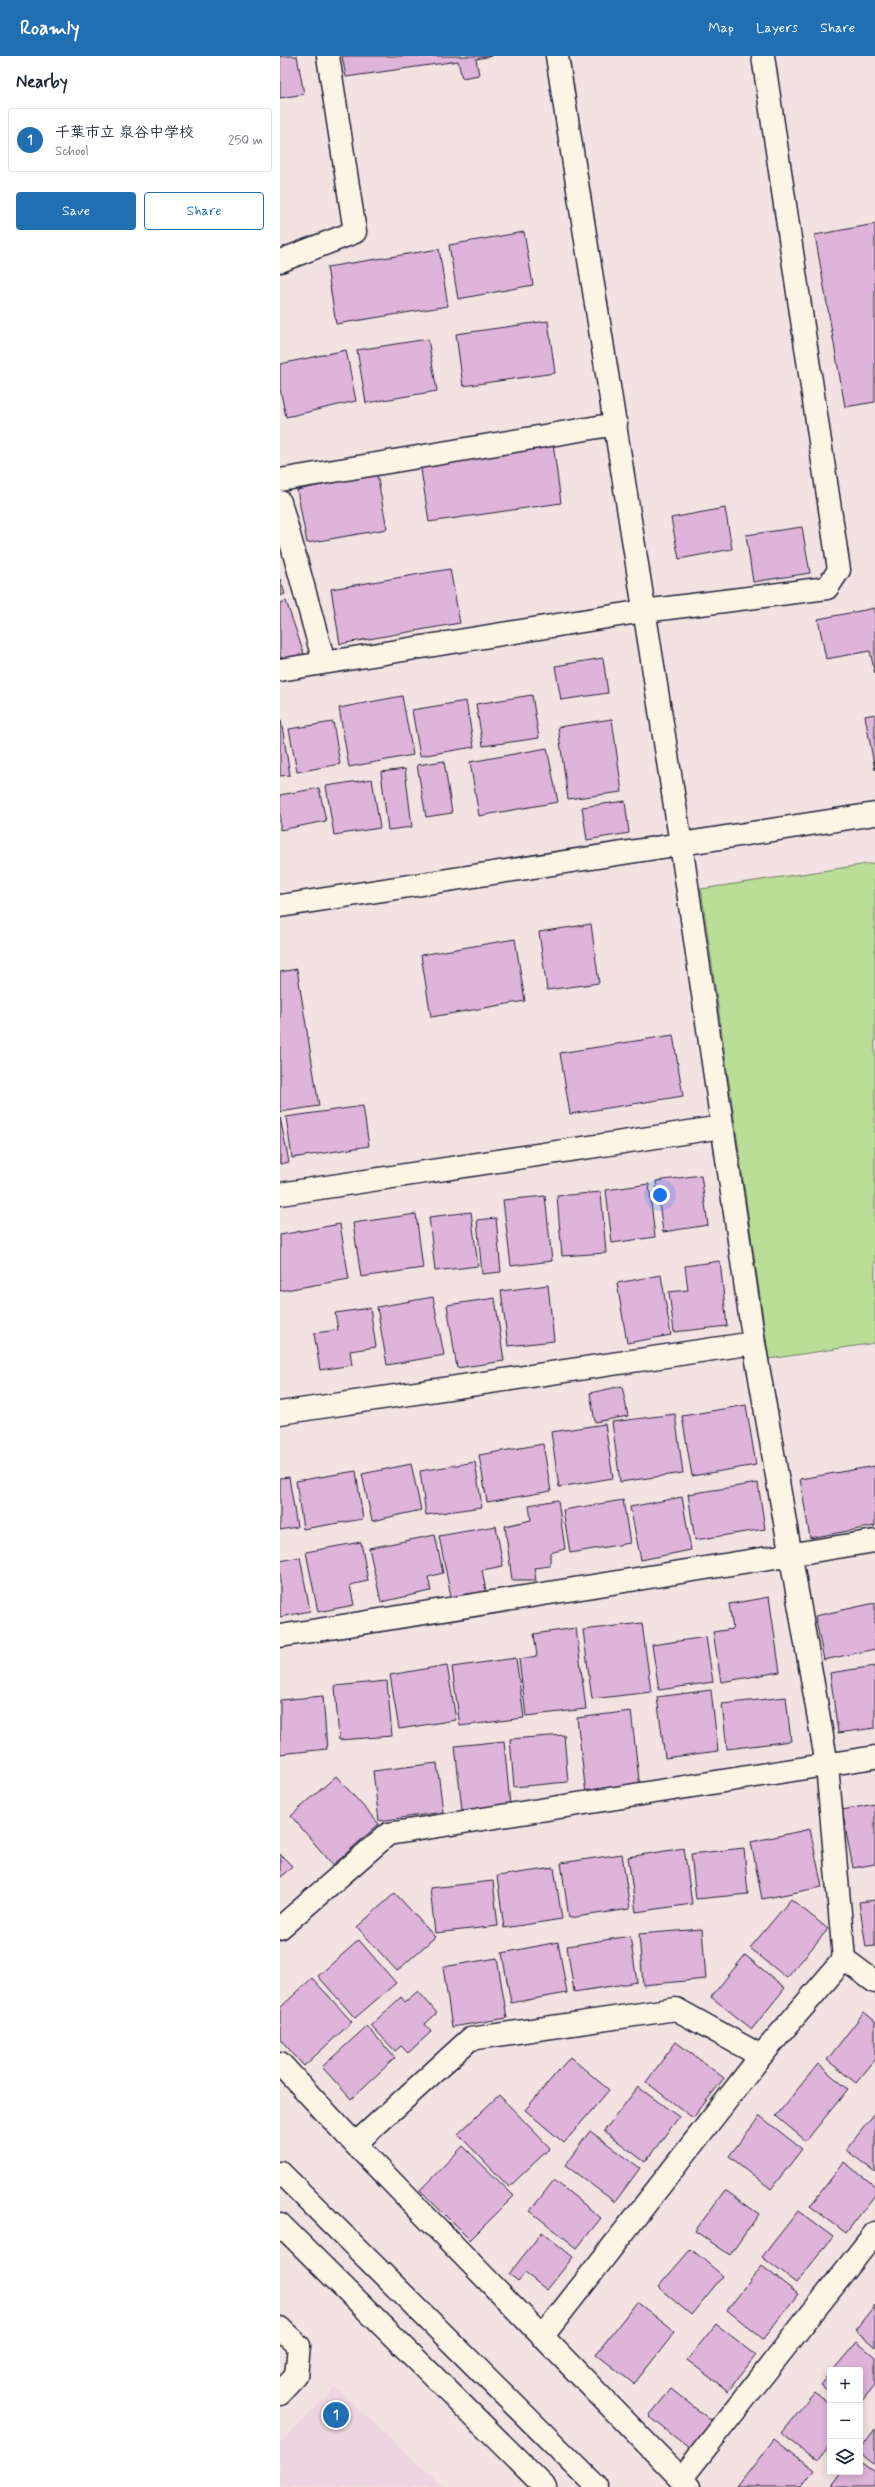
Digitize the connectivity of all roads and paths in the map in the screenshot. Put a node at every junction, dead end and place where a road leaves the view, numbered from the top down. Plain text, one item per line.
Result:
1 (328, 56) edge
2 (557, 56) edge
3 (763, 56) edge
4 (280, 260) edge
5 (616, 424) junction
6 (280, 480) edge
7 (280, 502) edge
8 (644, 611) junction
9 (324, 662) junction
10 (280, 670) edge
11 (875, 814) edge
12 (681, 844) junction
13 (280, 906) edge
14 (722, 1127) junction
15 (280, 1194) edge
16 (754, 1343) junction
17 (280, 1413) edge
18 (875, 1541) edge
19 (789, 1555) junction
20 (280, 1636) edge
21 (875, 1757) edge
22 (827, 1764) junction
23 (280, 1928) edge
24 (844, 1959) junction
25 (875, 1982) edge
26 (761, 2056) junction
27 (280, 2063) edge
28 (355, 2144) junction
29 (280, 2172) edge
30 (280, 2224) edge
31 (875, 2233) edge
32 (280, 2328) edge
33 (542, 2337) junction
34 (280, 2393) edge
35 (685, 2483) edge
36 (545, 2487) edge
37 (597, 2487) edge

1 - 4 street
2 - 5 street
3 - 8 street
5 - 6 street
5 - 8 street
7 - 9 street
8 - 9 street
8 - 12 street
9 - 10 street
11 - 12 street
12 - 13 street
12 - 14 street
14 - 15 street
14 - 16 street
16 - 17 street
16 - 19 street
18 - 19 street
19 - 20 street
19 - 22 street
21 - 22 street
22 - 23 street
22 - 24 street
24 - 25 street
24 - 26 street
26 - 28 street
26 - 33 street
27 - 28 street
28 - 33 street
29 - 37 street
30 - 36 street
31 - 35 street
32 - 34 street
33 - 35 street

